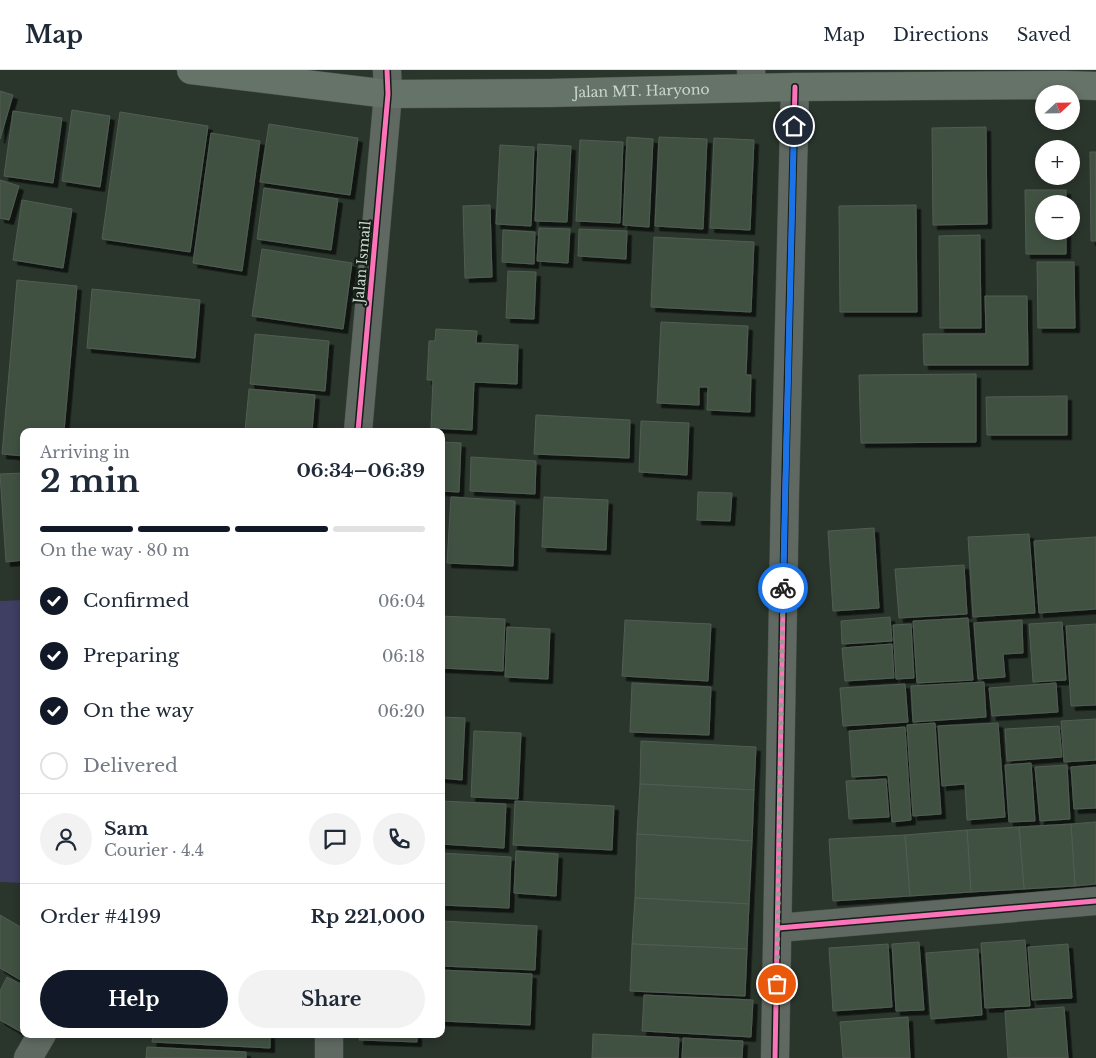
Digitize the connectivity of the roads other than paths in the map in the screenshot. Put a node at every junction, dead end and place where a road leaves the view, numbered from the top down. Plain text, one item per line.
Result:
1 (191, 70) edge
2 (1065, 78) edge
3 (752, 79) edge
4 (388, 82) edge
5 (1096, 86) edge
6 (795, 87) junction
7 (358, 428) edge
8 (1096, 901) edge
9 (778, 928) junction
10 (40, 1038) edge
11 (329, 1038) edge
12 (28, 1058) edge
13 (329, 1058) edge
14 (775, 1058) edge

1 - 4 main road, Jalan MT. Haryono
2 - 5 main road, Jalan MT. Haryono
2 - 6 main road, Jalan MT. Haryono
3 - 4 main road, Jalan MT. Haryono
3 - 6 main road, Jalan MT. Haryono
4 - 7 street, Jalan Ismail
6 - 9 street
8 - 9 street
9 - 14 street
10 - 12 street
11 - 13 street

